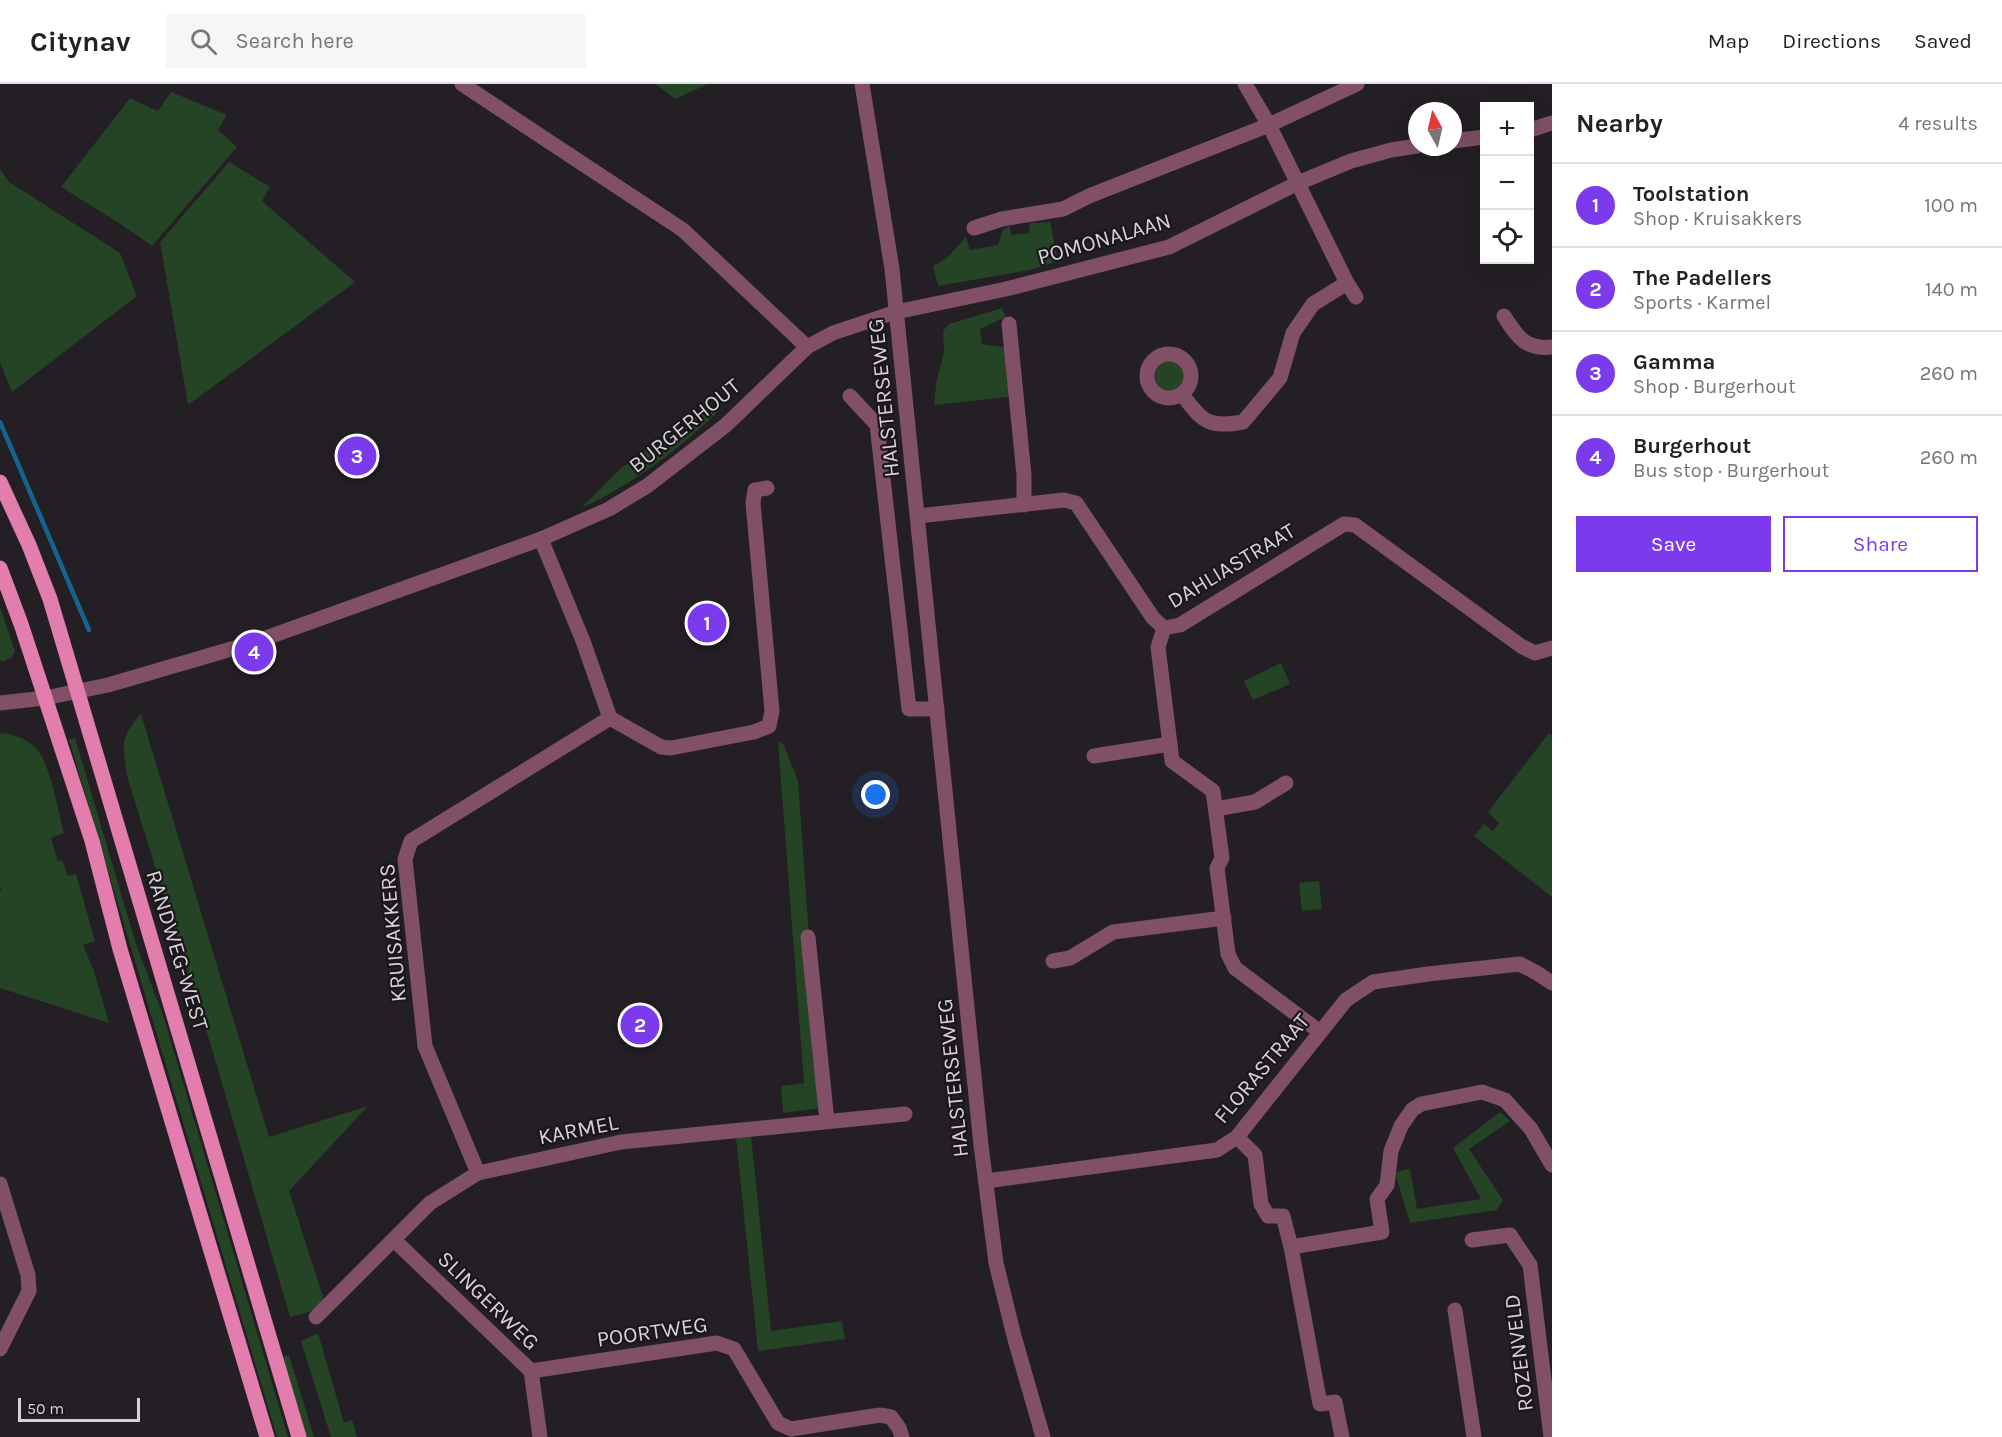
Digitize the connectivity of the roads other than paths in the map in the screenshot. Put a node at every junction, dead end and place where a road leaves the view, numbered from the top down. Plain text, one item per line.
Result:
1 (462, 84) edge
2 (862, 84) edge
3 (1245, 84) edge
4 (1357, 84) edge
5 (1552, 123) edge
6 (1269, 125) junction
7 (1534, 129) edge
8 (1480, 138) edge
9 (1462, 140) edge
10 (1408, 147) edge
11 (1298, 183) junction
12 (974, 228) dead end
13 (1347, 283) junction
14 (1356, 297) dead end
15 (896, 312) junction
16 (1504, 316) dead end
17 (1009, 324) dead end
18 (807, 347) junction
19 (1552, 347) edge
20 (1182, 394) dead end
21 (850, 396) dead end
22 (0, 482) edge
23 (767, 488) dead end
24 (1024, 505) junction
25 (918, 516) junction
26 (542, 539) junction
27 (0, 568) edge
28 (1164, 628) junction
29 (1552, 648) edge
30 (78, 692) junction
31 (45, 698) junction
32 (0, 703) edge
33 (937, 709) junction
34 (610, 718) junction
35 (1170, 744) junction
36 (1094, 756) dead end
37 (1286, 783) dead end
38 (1216, 809) junction
39 (1224, 918) junction
40 (808, 937) dead end
41 (1053, 961) dead end
42 (1552, 983) edge
43 (1320, 1032) junction
44 (905, 1114) dead end
45 (827, 1121) junction
46 (1237, 1137) junction
47 (1552, 1165) edge
48 (478, 1173) junction
49 (986, 1182) junction
50 (0, 1184) edge
51 (394, 1240) junction
52 (1472, 1240) dead end
53 (1291, 1247) junction
54 (1455, 1310) dead end
55 (316, 1317) dead end
56 (0, 1349) edge
57 (531, 1371) junction
58 (267, 1437) edge
59 (299, 1437) edge
60 (540, 1437) edge
61 (902, 1437) edge
62 (1043, 1437) edge
63 (1342, 1437) edge
64 (1474, 1437) edge
65 (1551, 1437) edge

1 - 18 street
2 - 15 street, HALSTERSEWEG
3 - 6 street
4 - 6 street
5 - 7 street
6 - 11 street
6 - 12 street
8 - 9 street
10 - 11 street, POMONALAAN
11 - 13 street
11 - 15 street, POMONALAAN
13 - 14 street
13 - 20 street
15 - 18 street, BURGERHOUT
15 - 25 street, HALSTERSEWEG
16 - 19 street
17 - 24 street
18 - 26 street, BURGERHOUT
21 - 33 street, HALSTERSEWEG
22 - 30 main road, RANDWEG-WEST
23 - 34 street
24 - 25 street, DAHLIASTRAAT
24 - 28 street, DAHLIASTRAAT
25 - 33 street, HALSTERSEWEG
26 - 30 street, BURGERHOUT
26 - 34 street
27 - 31 main road
28 - 29 street, DAHLIASTRAAT
28 - 35 street
30 - 31 street, BURGERHOUT
30 - 59 main road, RANDWEG-WEST
31 - 32 street, BURGERHOUT
31 - 58 main road
33 - 49 street, HALSTERSEWEG
34 - 48 street, KRUISAKKERS
35 - 36 street
35 - 38 street
37 - 38 street
38 - 39 street
39 - 41 street
39 - 43 street
40 - 45 street
42 - 43 street, FLORASTRAAT
43 - 46 street, FLORASTRAAT
44 - 45 street, KARMEL
45 - 48 street, KARMEL
46 - 49 street, FLORASTRAAT
46 - 53 street
47 - 53 street
48 - 51 street, KARMEL
49 - 62 street, HALSTERSEWEG
50 - 56 street
51 - 55 street, KARMEL
51 - 57 street, SLINGERWEG
52 - 65 street, ROZENVELD
53 - 63 street
54 - 64 street
57 - 60 street, SLINGERWEG
57 - 61 street, POORTWEG

